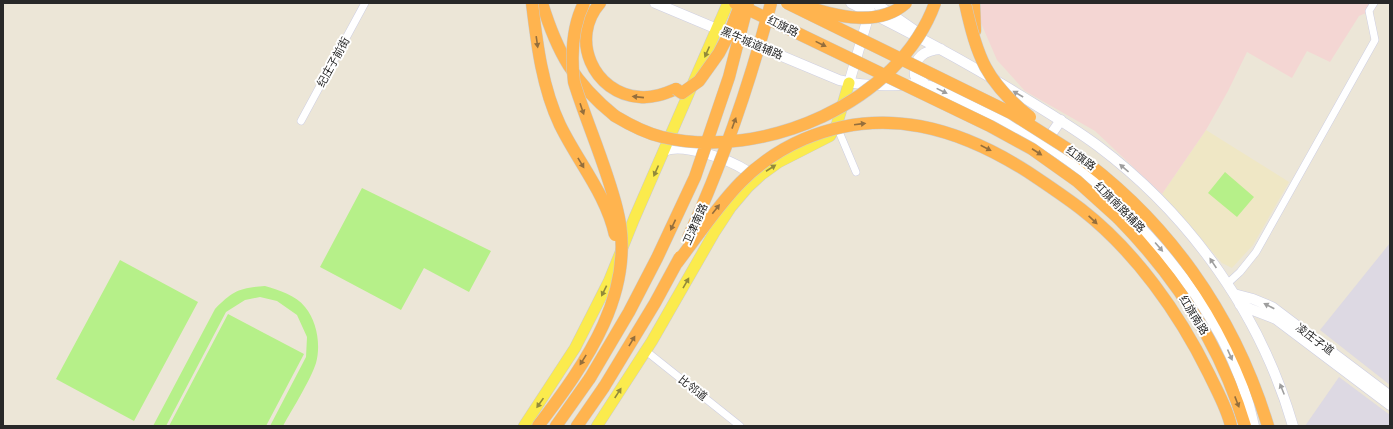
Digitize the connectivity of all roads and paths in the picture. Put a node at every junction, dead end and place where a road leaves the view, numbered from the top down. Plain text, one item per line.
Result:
1 (365, 3) edge
2 (532, 3) edge
3 (542, 3) edge
4 (584, 3) edge
5 (600, 3) edge
6 (655, 3) edge
7 (728, 3) edge
8 (735, 3) edge
9 (741, 3) edge
10 (748, 3) edge
11 (770, 3) edge
12 (788, 3) edge
13 (793, 3) edge
14 (851, 3) edge
15 (875, 3) edge
16 (906, 3) edge
17 (935, 3) edge
18 (964, 3) edge
19 (974, 3) edge
20 (1374, 3) edge
21 (869, 8) edge
22 (718, 29) junction
23 (975, 40) junction
24 (925, 41) junction
25 (941, 49) junction
26 (849, 83) junction
27 (924, 83) junction
28 (1061, 120) junction
29 (301, 121) dead end
30 (840, 134) joint
31 (827, 138) junction
32 (1044, 144) junction
33 (664, 151) junction
34 (1071, 151) junction
35 (856, 172) dead end
36 (748, 187) junction
37 (1118, 218) joint
38 (621, 263) junction
39 (677, 263) junction
40 (1228, 283) junction
41 (1234, 294) junction
42 (1240, 304) junction
43 (1204, 329) junction
44 (646, 351) junction
45 (1390, 396) edge
46 (1390, 405) edge
47 (1231, 424) edge
48 (524, 426) edge
49 (538, 426) edge
50 (556, 426) edge
51 (577, 426) edge
52 (597, 426) edge
53 (740, 426) edge
54 (1245, 426) edge
55 (1254, 426) edge
56 (1268, 426) edge
57 (1293, 426) edge

1 - 29 street, 纪庄子前街
2 -> 38 highway, bridge
3 - 17 highway, bridge
4 -> 38 highway, bridge
9 -> 5 highway, bridge
6 - 22 main road, 黑牛城道辅路
7 - 22 main road
8 -> 37 highway, 红旗路, bridge
10 -> 50 highway, 卫津南路, bridge
39 -> 11 highway, 卫津南路, bridge
12 - 34 highway, 红旗路, bridge
13 - 16 highway, bridge
14 - 21 main road
15 - 24 main road
18 - 23 highway, bridge
19 - 23 highway
20 - 40 street
21 - 24 main road
21 - 26 main road
22 - 26 main road, 黑牛城道辅路
22 -> 33 main road
23 - 34 highway, bridge
24 - 25 main road
25 - 27 main road
28 -> 25 main road
26 - 27 main road, 红旗南路辅路
26 - 31 main road
27 -> 32 main road, 红旗南路辅路
28 - 32 main road
40 -> 28 main road
30 - 31 main road
30 - 35 street
36 -> 31 main road
32 -> 55 main road, 红旗南路辅路
33 - 36 main road
33 -> 48 main road
34 - 56 highway, 红旗路
44 -> 36 main road
37 - 43 highway, 红旗南路
38 -> 49 highway, bridge
39 -> 47 highway, bridge
51 -> 39 highway, 卫津南路, bridge
40 - 41 main road
41 - 42 main road
45 -> 41 main road, 凌庄子道
42 - 46 main road, 凌庄子道
57 -> 42 main road
43 - 47 highway, bridge
43 -> 54 highway, 红旗南路
52 -> 44 main road
44 - 53 street, 比邻道

